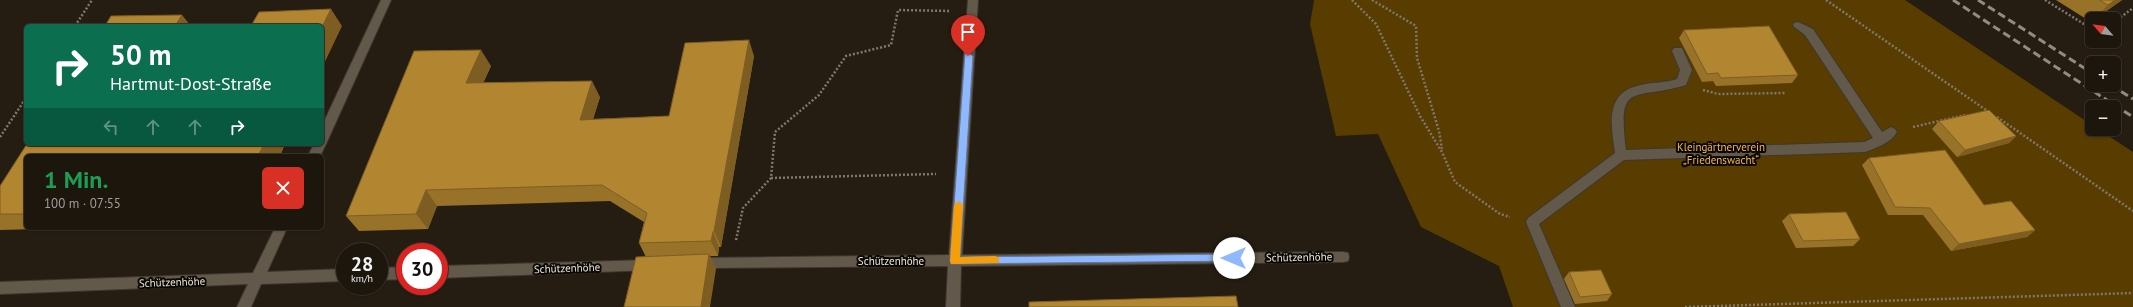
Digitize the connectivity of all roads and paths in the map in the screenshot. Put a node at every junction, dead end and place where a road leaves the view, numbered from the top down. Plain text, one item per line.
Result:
1 (92, 0) edge
2 (386, 0) edge
3 (1352, 0) edge
4 (1372, 0) edge
5 (1826, 0) edge
6 (2045, 0) edge
7 (972, 6) edge
8 (2133, 8) edge
9 (2121, 17) edge
10 (76, 24) edge
11 (2085, 25) edge
12 (1798, 26) dead end
13 (1678, 51) dead end
14 (1682, 82) junction
15 (1786, 94) dead end
16 (24, 101) edge
17 (1965, 115) edge
18 (1891, 132) joint
19 (324, 135) edge
20 (0, 137) edge
21 (1881, 140) junction
22 (1442, 152) junction
23 (1622, 155) junction
24 (961, 173) junction
25 (771, 178) junction
26 (2133, 211) edge
27 (1532, 222) junction
28 (280, 230) edge
29 (1343, 257) dead end
30 (955, 261) junction
31 (731, 262) junction
32 (684, 264) edge
33 (660, 265) edge
34 (448, 272) edge
35 (336, 276) edge
36 (257, 278) junction
37 (0, 288) edge
38 (2133, 293) edge
39 (244, 307) edge
40 (953, 307) edge
41 (1568, 307) edge
42 (1685, 307) edge

1 - 10 path
2 - 19 street
3 - 22 path
4 - 22 path
5 - 26 path
6 - 11 path
7 - 24 street
7 - 25 path
8 - 9 path
12 - 21 street
13 - 14 street
14 - 15 path
14 - 23 street
16 - 20 path
17 - 18 path
18 - 21 street
21 - 23 street
22 - 27 path
23 - 27 street
24 - 25 path
24 - 30 street
25 - 31 path
27 - 41 street
28 - 36 street
29 - 30 street, Schützenhöhe
30 - 31 street, Schützenhöhe
30 - 40 street
31 - 32 street, Schützenhöhe
33 - 34 street, Schützenhöhe
35 - 36 street, Schützenhöhe
36 - 37 street, Schützenhöhe
36 - 39 street
38 - 42 path

